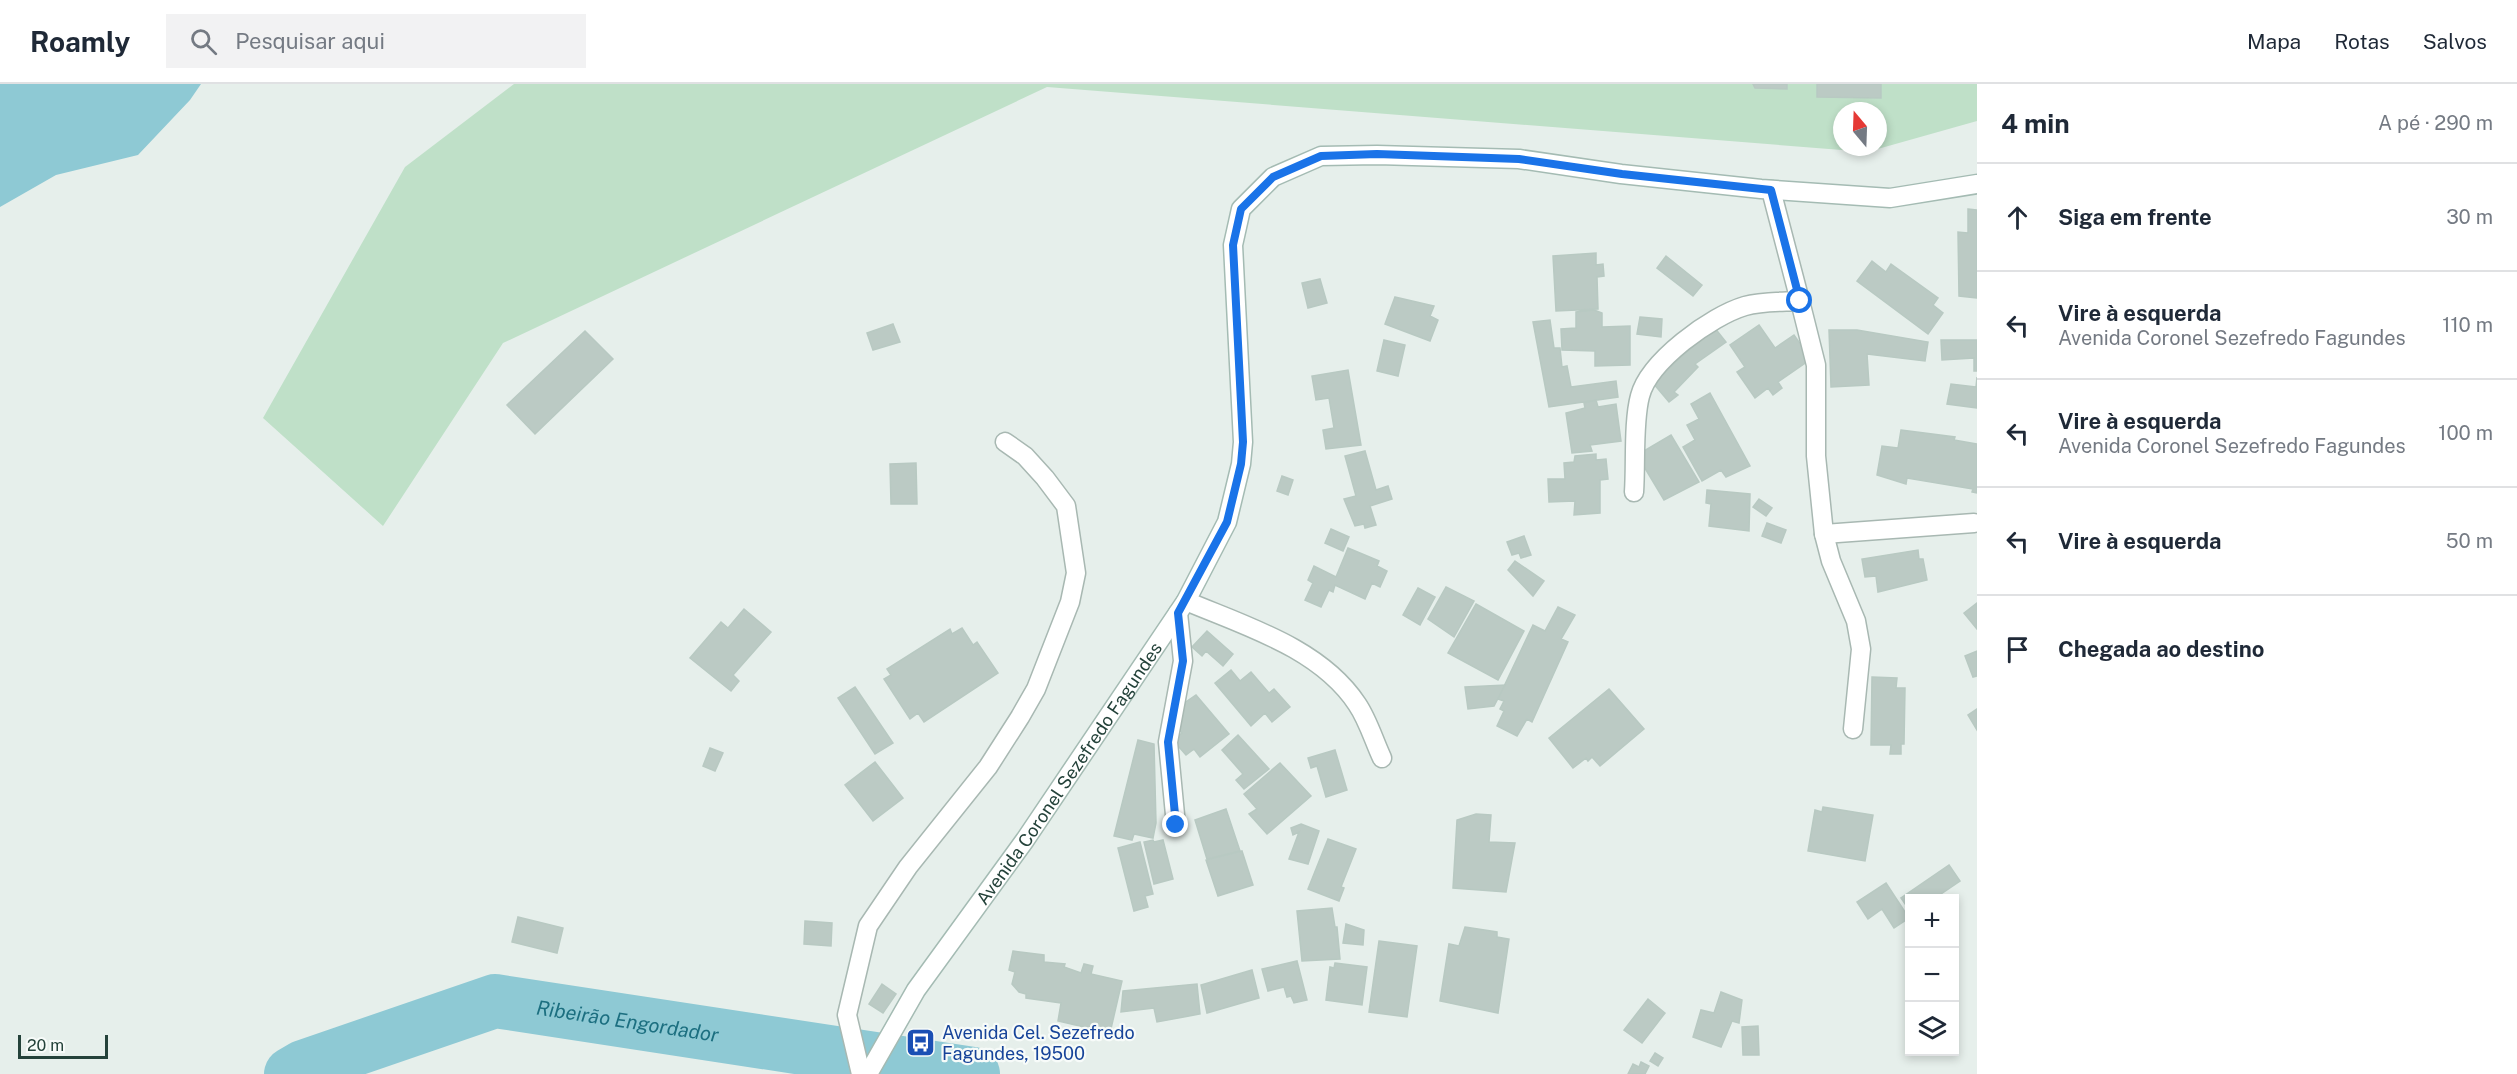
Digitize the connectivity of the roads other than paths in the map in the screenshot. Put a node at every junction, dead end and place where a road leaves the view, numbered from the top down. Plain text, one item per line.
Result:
1 (1977, 184) edge
2 (1771, 190) junction
3 (1800, 301) junction
4 (1005, 442) dead end
5 (1634, 492) dead end
6 (1974, 523) dead end
7 (1824, 534) junction
8 (1182, 607) junction
9 (1854, 729) dead end
10 (1382, 759) dead end
11 (1176, 825) dead end
12 (861, 1074) edge
13 (867, 1074) edge

1 - 2 main road, Avenida Coronel Sezefredo Fagundes
2 - 3 main road
2 - 8 main road, Avenida Coronel Sezefredo Fagundes
3 - 5 main road
3 - 7 main road
4 - 12 main road
6 - 7 main road
7 - 9 main road
8 - 10 main road
8 - 11 main road
8 - 13 main road, Avenida Coronel Sezefredo Fagundes

